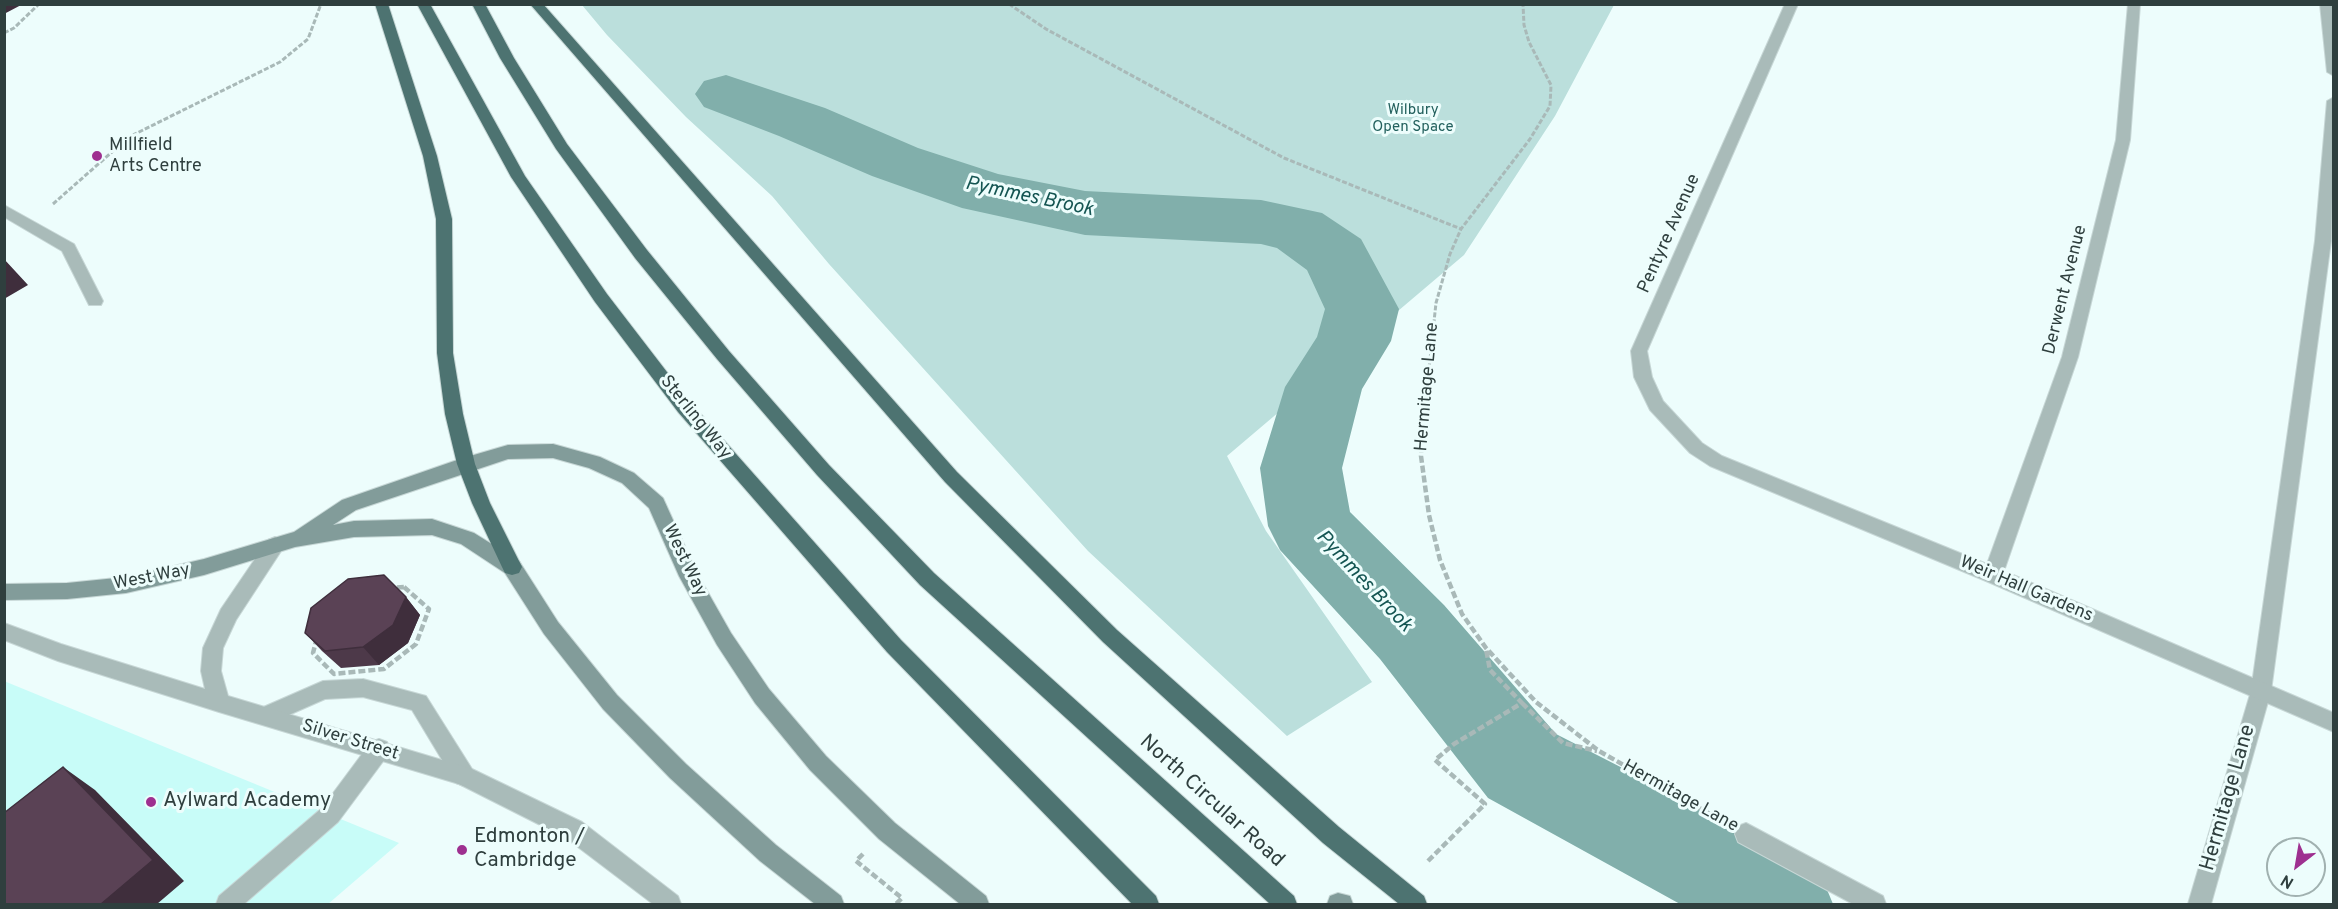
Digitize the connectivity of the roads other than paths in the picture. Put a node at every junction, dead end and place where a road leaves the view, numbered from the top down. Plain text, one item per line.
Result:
1 (381, 4) edge
2 (423, 4) edge
3 (478, 4) edge
4 (536, 4) edge
5 (1792, 4) edge
6 (2134, 4) edge
7 (2326, 4) edge
8 (2334, 72) edge
9 (2334, 101) edge
10 (4, 210) edge
11 (95, 301) dead end
12 (1716, 461) joint
13 (466, 464) junction
14 (295, 539) junction
15 (275, 545) junction
16 (512, 567) junction
17 (1993, 575) junction
18 (4, 592) edge
19 (4, 631) edge
20 (2261, 691) junction
21 (219, 703) junction
22 (266, 716) junction
23 (2334, 723) edge
24 (379, 749) junction
25 (464, 777) junction
26 (1746, 834) road end
27 (227, 904) edge
28 (670, 904) edge
29 (833, 904) edge
30 (978, 904) edge
31 (1148, 904) edge
32 (1286, 904) edge
33 (1338, 904) edge
34 (1342, 904) edge
35 (1416, 904) edge
36 (1875, 904) edge
37 (2199, 904) edge

1 - 13 highway
2 - 31 highway, Sterling Way
3 - 32 highway, North Circular Road
4 - 35 highway
5 - 12 street, Pentyre Avenue
6 - 17 street, Derwent Avenue
7 - 8 street
9 - 20 street, Hermitage Lane
10 - 11 street
12 - 17 street, Weir Hall Gardens
13 - 14 street, West Way
13 - 16 highway
13 - 30 street, West Way
14 - 15 street, West Way
14 - 16 street, West Way
15 - 18 street, West Way
15 - 21 street
16 - 29 street
17 - 20 street, Weir Hall Gardens
19 - 21 street, Silver Street
20 - 23 street, Weir Hall Gardens
20 - 37 street, Hermitage Lane
21 - 22 street, Silver Street
22 - 24 street, Silver Street
22 - 25 street
24 - 25 street, Silver Street
24 - 27 street
25 - 28 street, Silver Street
26 - 36 street, Hermitage Lane
33 - 34 street

